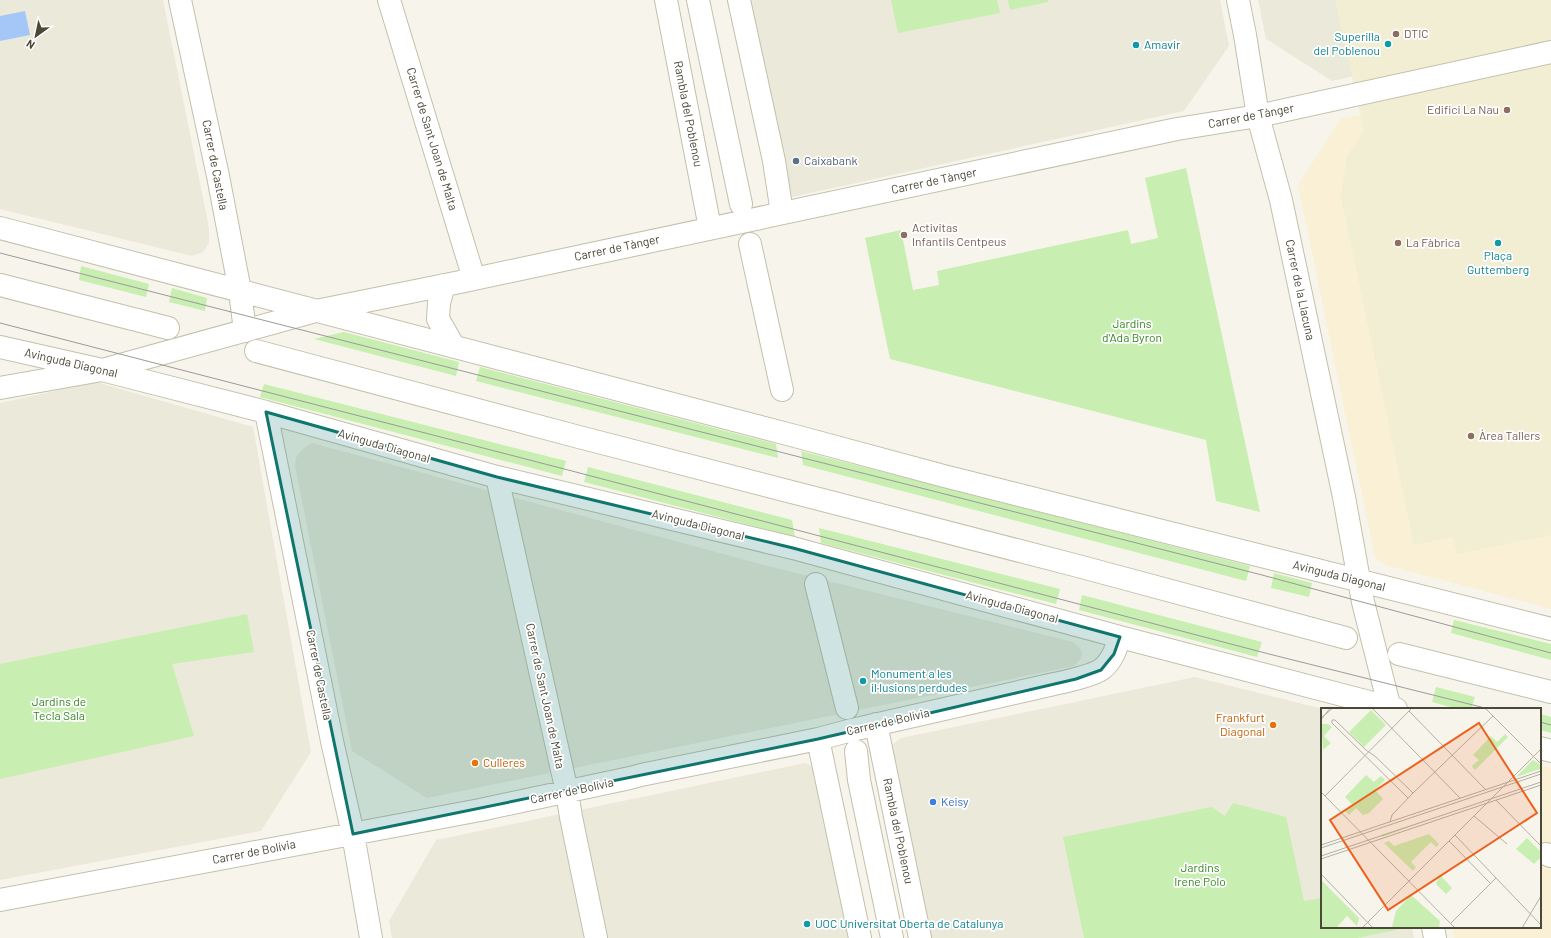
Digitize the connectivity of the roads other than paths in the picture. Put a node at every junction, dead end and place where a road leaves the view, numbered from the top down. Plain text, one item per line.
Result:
1 (180, 0) edge
2 (389, 0) edge
3 (666, 0) edge
4 (698, 0) edge
5 (739, 0) edge
6 (1238, 0) edge
7 (1551, 52) edge
8 (1258, 116) junction
9 (741, 204) dead end
10 (782, 213) junction
11 (0, 228) edge
12 (710, 228) junction
13 (750, 244) dead end
14 (474, 279) junction
15 (0, 285) edge
16 (444, 285) junction
17 (240, 291) junction
18 (316, 311) junction
19 (168, 328) dead end
20 (245, 331) junction
21 (454, 346) junction
22 (0, 347) edge
23 (256, 351) dead end
24 (102, 370) junction
25 (0, 388) edge
26 (782, 390) dead end
27 (266, 412) junction
28 (497, 477) junction
29 (1358, 581) junction
30 (816, 584) dead end
31 (1551, 629) edge
32 (1120, 637) junction
33 (1346, 638) dead end
34 (1399, 654) dead end
35 (1551, 692) edge
36 (847, 708) dead end
37 (1392, 708) edge
38 (876, 724) junction
39 (818, 740) junction
40 (1541, 748) edge
41 (856, 751) dead end
42 (1551, 751) edge
43 (567, 792) junction
44 (353, 834) junction
45 (0, 900) edge
46 (1432, 928) edge
47 (371, 938) edge
48 (596, 938) edge
49 (860, 938) edge
50 (892, 938) edge
51 (920, 938) edge
52 (1435, 938) edge

1 - 17 street, Carrer de Castella
2 - 14 street, Carrer de Sant Joan de Malta
3 - 12 street, Rambla del Poblenou
4 - 9 street
5 - 10 street
6 - 8 street, Carrer de la Llacuna
7 - 8 street, Carrer de Tànger
8 - 10 street, Carrer de Tànger
8 - 29 street, Carrer de la Llacuna
10 - 12 street, Carrer de Tànger
11 - 17 street, Avinguda Diagonal
12 - 14 street, Carrer de Tànger
13 - 26 street
14 - 16 street, Carrer de Tànger
15 - 19 street
16 - 18 street, Carrer de Tànger
16 - 21 street
17 - 18 street, Avinguda Diagonal
17 - 20 street, Carrer de Castella
18 - 20 street, Carrer de Tànger
18 - 21 street, Avinguda Diagonal
20 - 24 street, Carrer de Tànger
21 - 29 street, Avinguda Diagonal
22 - 24 street, Avinguda Diagonal
23 - 33 street
24 - 25 street, Carrer de Tànger
24 - 27 street, Avinguda Diagonal
27 - 28 street, Avinguda Diagonal
27 - 44 street, Carrer de Castella
28 - 32 street, Avinguda Diagonal
28 - 43 street, Carrer de Sant Joan de Malta
29 - 31 street, Avinguda Diagonal
29 - 37 street, Carrer de la Llacuna
30 - 36 street
32 - 37 street, Avinguda Diagonal
32 - 38 street, Carrer de Bolívia
34 - 35 street
38 - 39 street, Carrer de Bolívia
38 - 51 street, Rambla del Poblenou
39 - 43 street, Carrer de Bolívia
39 - 49 street
40 - 42 street
41 - 50 street
43 - 44 street, Carrer de Bolívia
43 - 48 street, Carrer de Sant Joan de Malta
44 - 45 street, Carrer de Bolívia
44 - 47 street, Carrer de Castella
46 - 52 street

